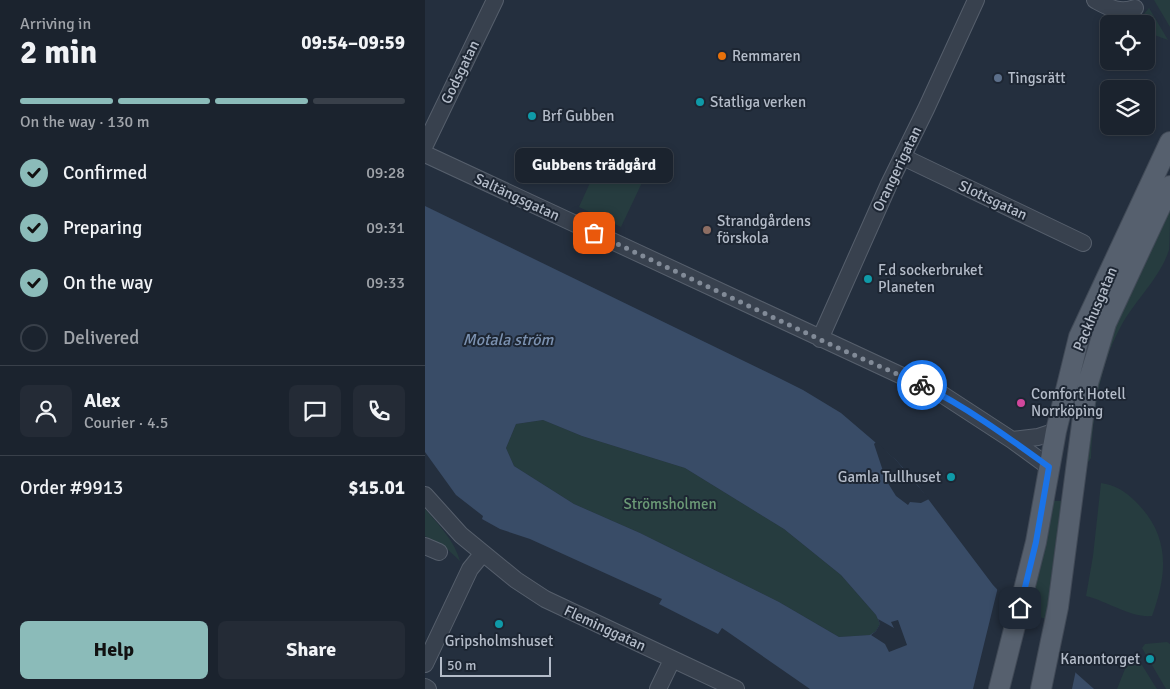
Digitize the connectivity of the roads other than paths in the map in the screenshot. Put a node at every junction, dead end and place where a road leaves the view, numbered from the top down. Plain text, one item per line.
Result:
1 (495, 0) edge
2 (976, 0) edge
3 (1095, 0) edge
4 (1135, 8) dead end
5 (1170, 142) edge
6 (425, 145) edge
7 (425, 154) edge
8 (903, 157) junction
9 (1170, 186) edge
10 (1083, 242) dead end
11 (820, 339) junction
12 (1056, 430) junction
13 (1012, 440) junction
14 (1049, 467) junction
15 (425, 495) edge
16 (483, 553) junction
17 (672, 660) junction
18 (425, 664) edge
19 (425, 687) edge
20 (429, 689) edge
21 (658, 689) edge
22 (736, 689) edge
23 (999, 689) edge
24 (1041, 689) edge

1 - 6 street, Godsgatan
2 - 8 street, Orangerigatan
3 - 4 street
5 - 12 main road, Packhusgatan
7 - 11 street, Saltängsgatan
8 - 10 street, Slottsgatan
8 - 11 street, Orangerigatan
9 - 24 main road, Packhusgatan
11 - 13 street, Saltängsgatan
12 - 13 street
12 - 14 main road, Packhusgatan
13 - 14 street, Saltängsgatan
14 - 23 main road, Packhusgatan
15 - 16 street, Fleminggatan
16 - 17 street, Fleminggatan
16 - 18 street
17 - 21 street
17 - 22 street, Fleminggatan
19 - 20 street

